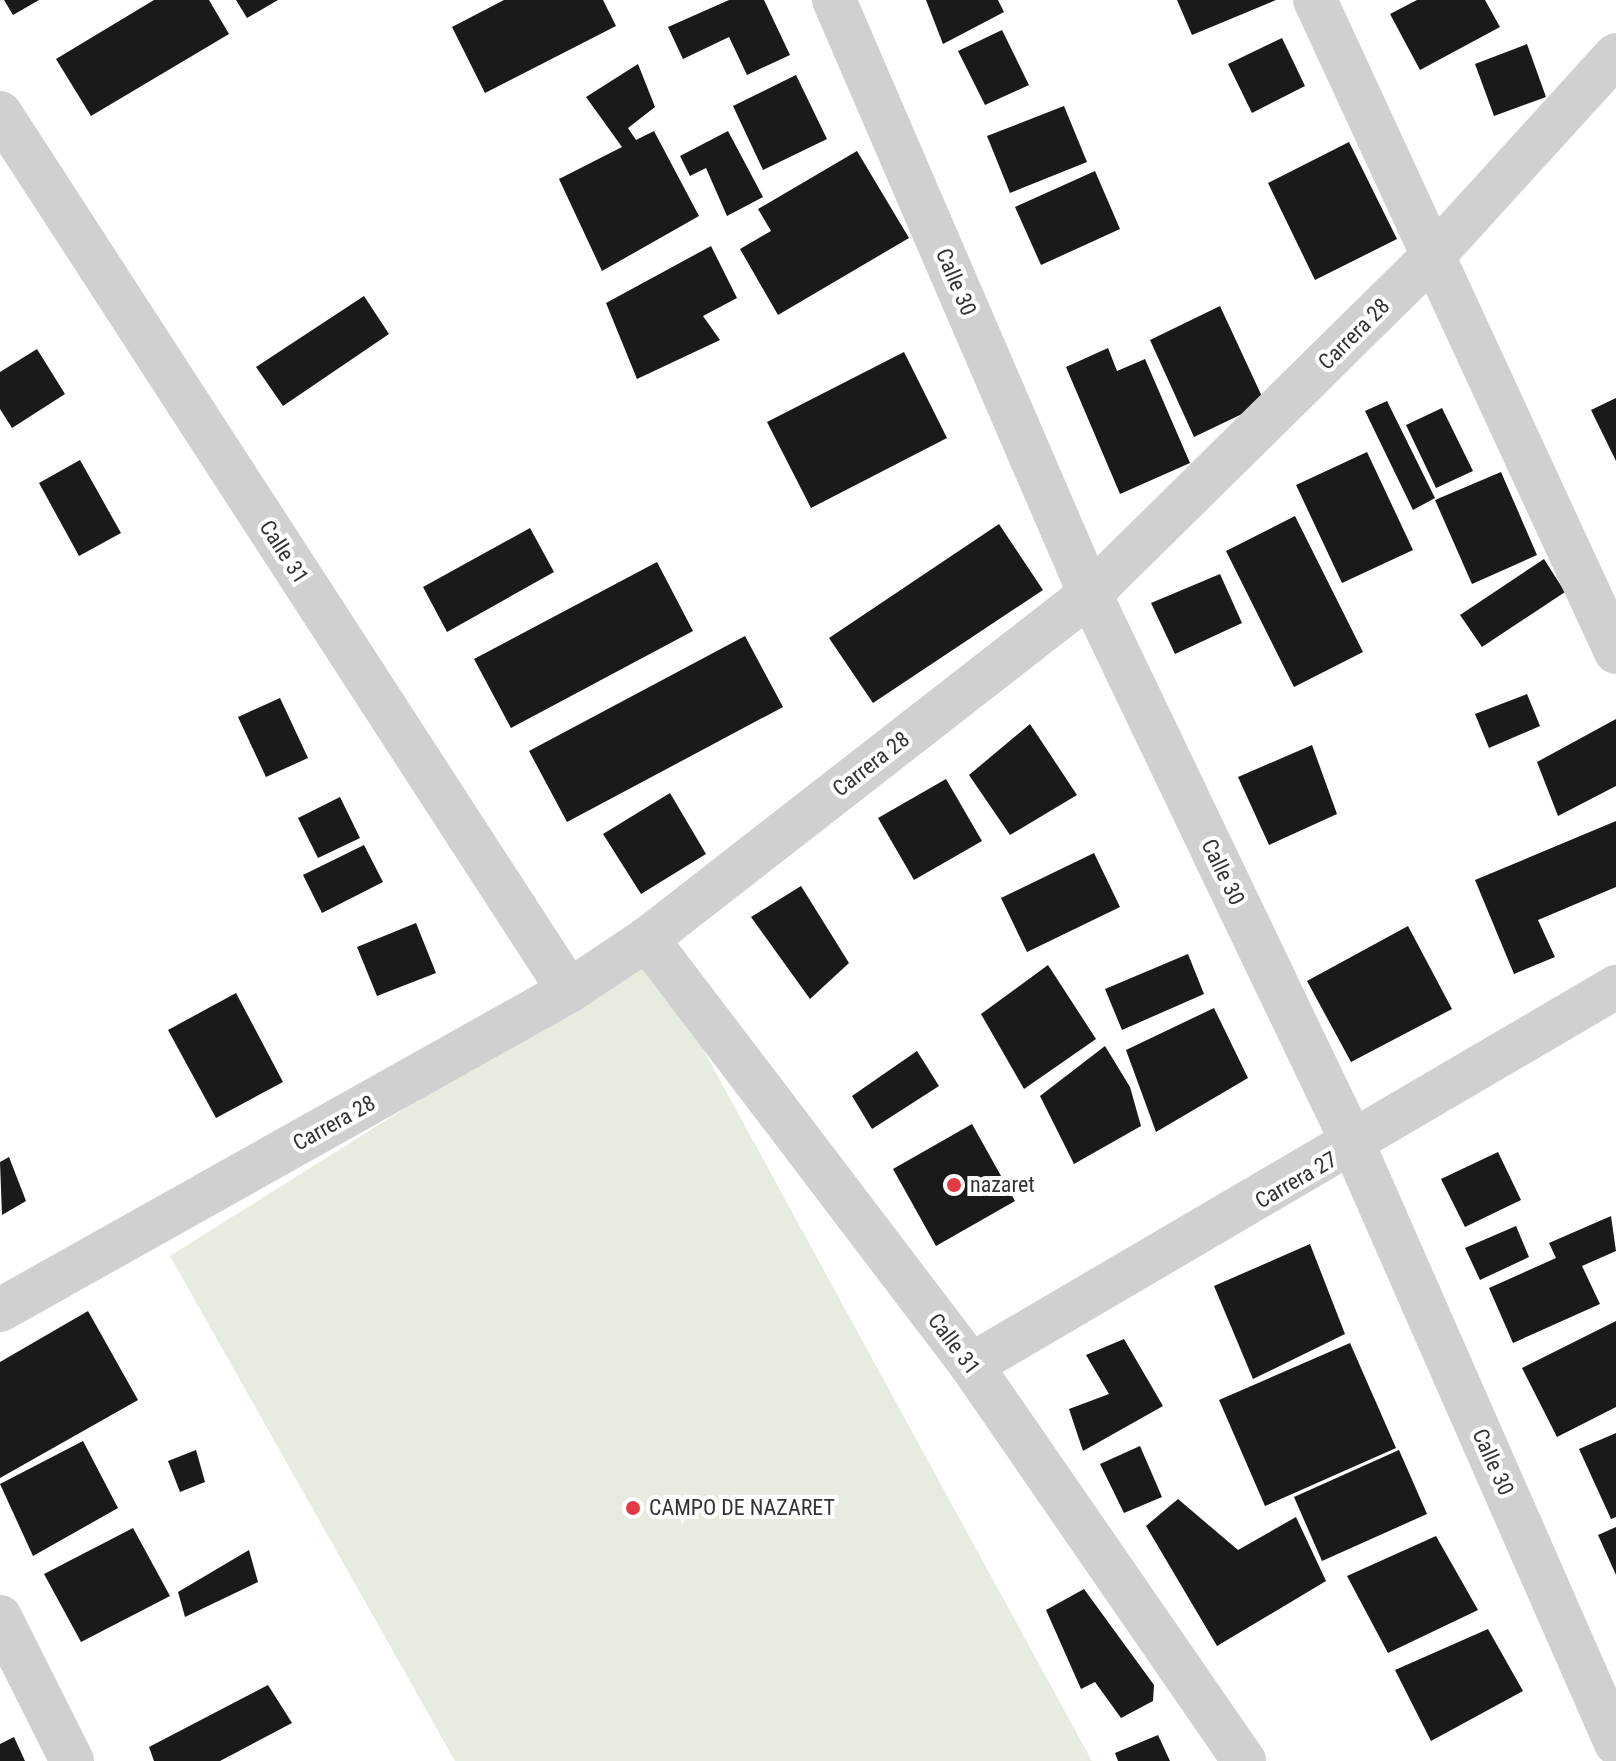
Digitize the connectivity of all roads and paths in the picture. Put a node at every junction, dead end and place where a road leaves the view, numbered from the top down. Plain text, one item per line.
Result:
1 (834, 0) edge
2 (1315, 0) edge
3 (1616, 55) edge
4 (0, 113) edge
5 (1434, 255) junction
6 (1090, 594) junction
7 (1616, 652) edge
8 (647, 939) junction
9 (1616, 987) edge
10 (569, 991) junction
11 (1354, 1146) junction
12 (0, 1310) edge
13 (971, 1365) junction
14 (0, 1617) edge
15 (1616, 1743) edge
16 (72, 1761) edge
17 (1244, 1761) edge

1 - 6 street, Calle 30
2 - 5 street
3 - 5 street, Carrera 28
4 - 10 street, Calle 31
5 - 6 street, Carrera 28
5 - 7 street
6 - 8 street, Carrera 28
6 - 11 street, Calle 30
8 - 10 street, Carrera 28
8 - 13 street, Calle 31
9 - 11 street, Carrera 27
10 - 12 street, Carrera 28
11 - 13 street, Carrera 27
11 - 15 street, Calle 30
13 - 17 street, Calle 31
14 - 16 street

